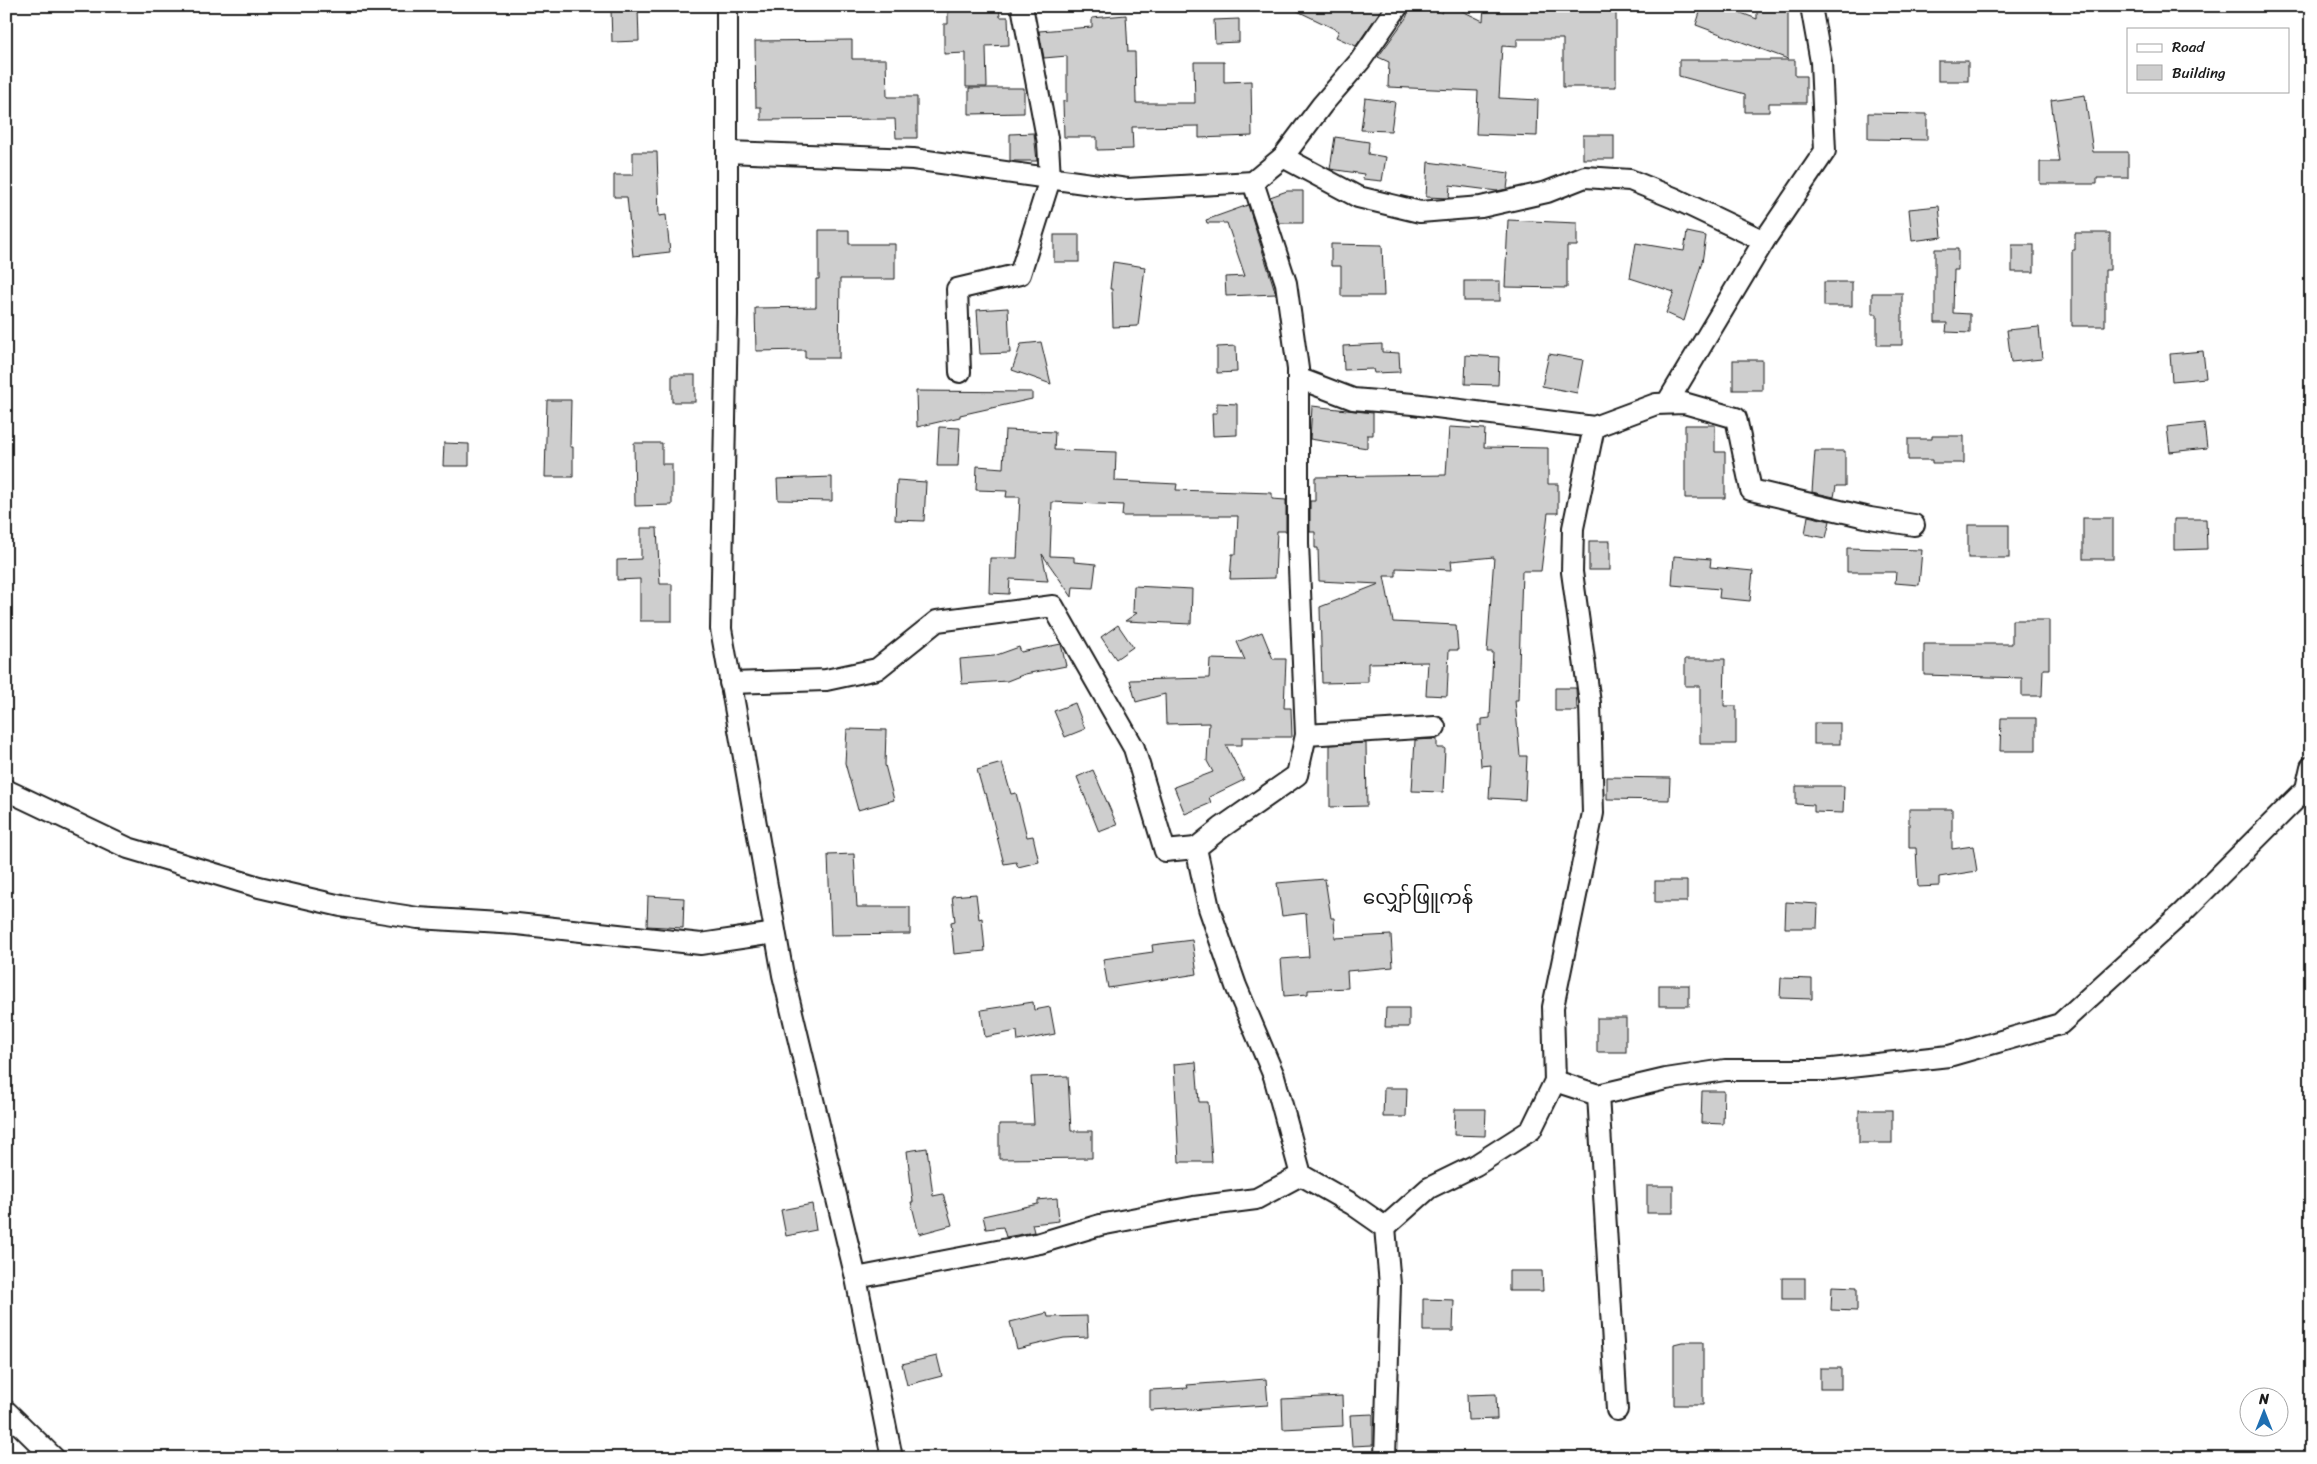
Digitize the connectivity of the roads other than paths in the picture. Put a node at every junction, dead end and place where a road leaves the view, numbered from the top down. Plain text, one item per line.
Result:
1 (727, 6) edge
2 (1022, 6) edge
3 (1398, 6) edge
4 (1811, 6) edge
5 (727, 152) junction
6 (1283, 157) junction
7 (1050, 179) junction
8 (1253, 182) junction
9 (1764, 241) junction
10 (960, 372) dead end
11 (1298, 378) junction
12 (1668, 403) junction
13 (1594, 426) junction
14 (1914, 525) dead end
15 (730, 683) junction
16 (1435, 727) dead end
17 (1306, 735) junction
18 (2311, 767) edge
19 (6, 790) edge
20 (1196, 848) junction
21 (776, 933) junction
22 (1554, 1081) junction
23 (1598, 1095) junction
24 (1301, 1174) junction
25 (1385, 1227) junction
26 (856, 1278) junction
27 (1617, 1410) dead end
28 (6, 1411) edge
29 (54, 1458) edge
30 (892, 1458) edge
31 (1385, 1458) edge

1 - 5 street
2 - 7 street
3 - 6 street
4 - 9 street
5 - 7 street
5 - 15 street
6 - 8 street
6 - 9 street
7 - 8 street
7 - 10 street
8 - 11 street
9 - 12 street
11 - 13 street
11 - 17 street
12 - 13 street
12 - 14 street
13 - 22 street
15 - 20 street
15 - 21 street
16 - 17 street
17 - 20 street
18 - 23 street
19 - 21 street
20 - 24 street
21 - 26 street
22 - 23 street
22 - 25 street
23 - 27 street
24 - 25 street
24 - 26 street
25 - 31 street
26 - 30 street
28 - 29 street

